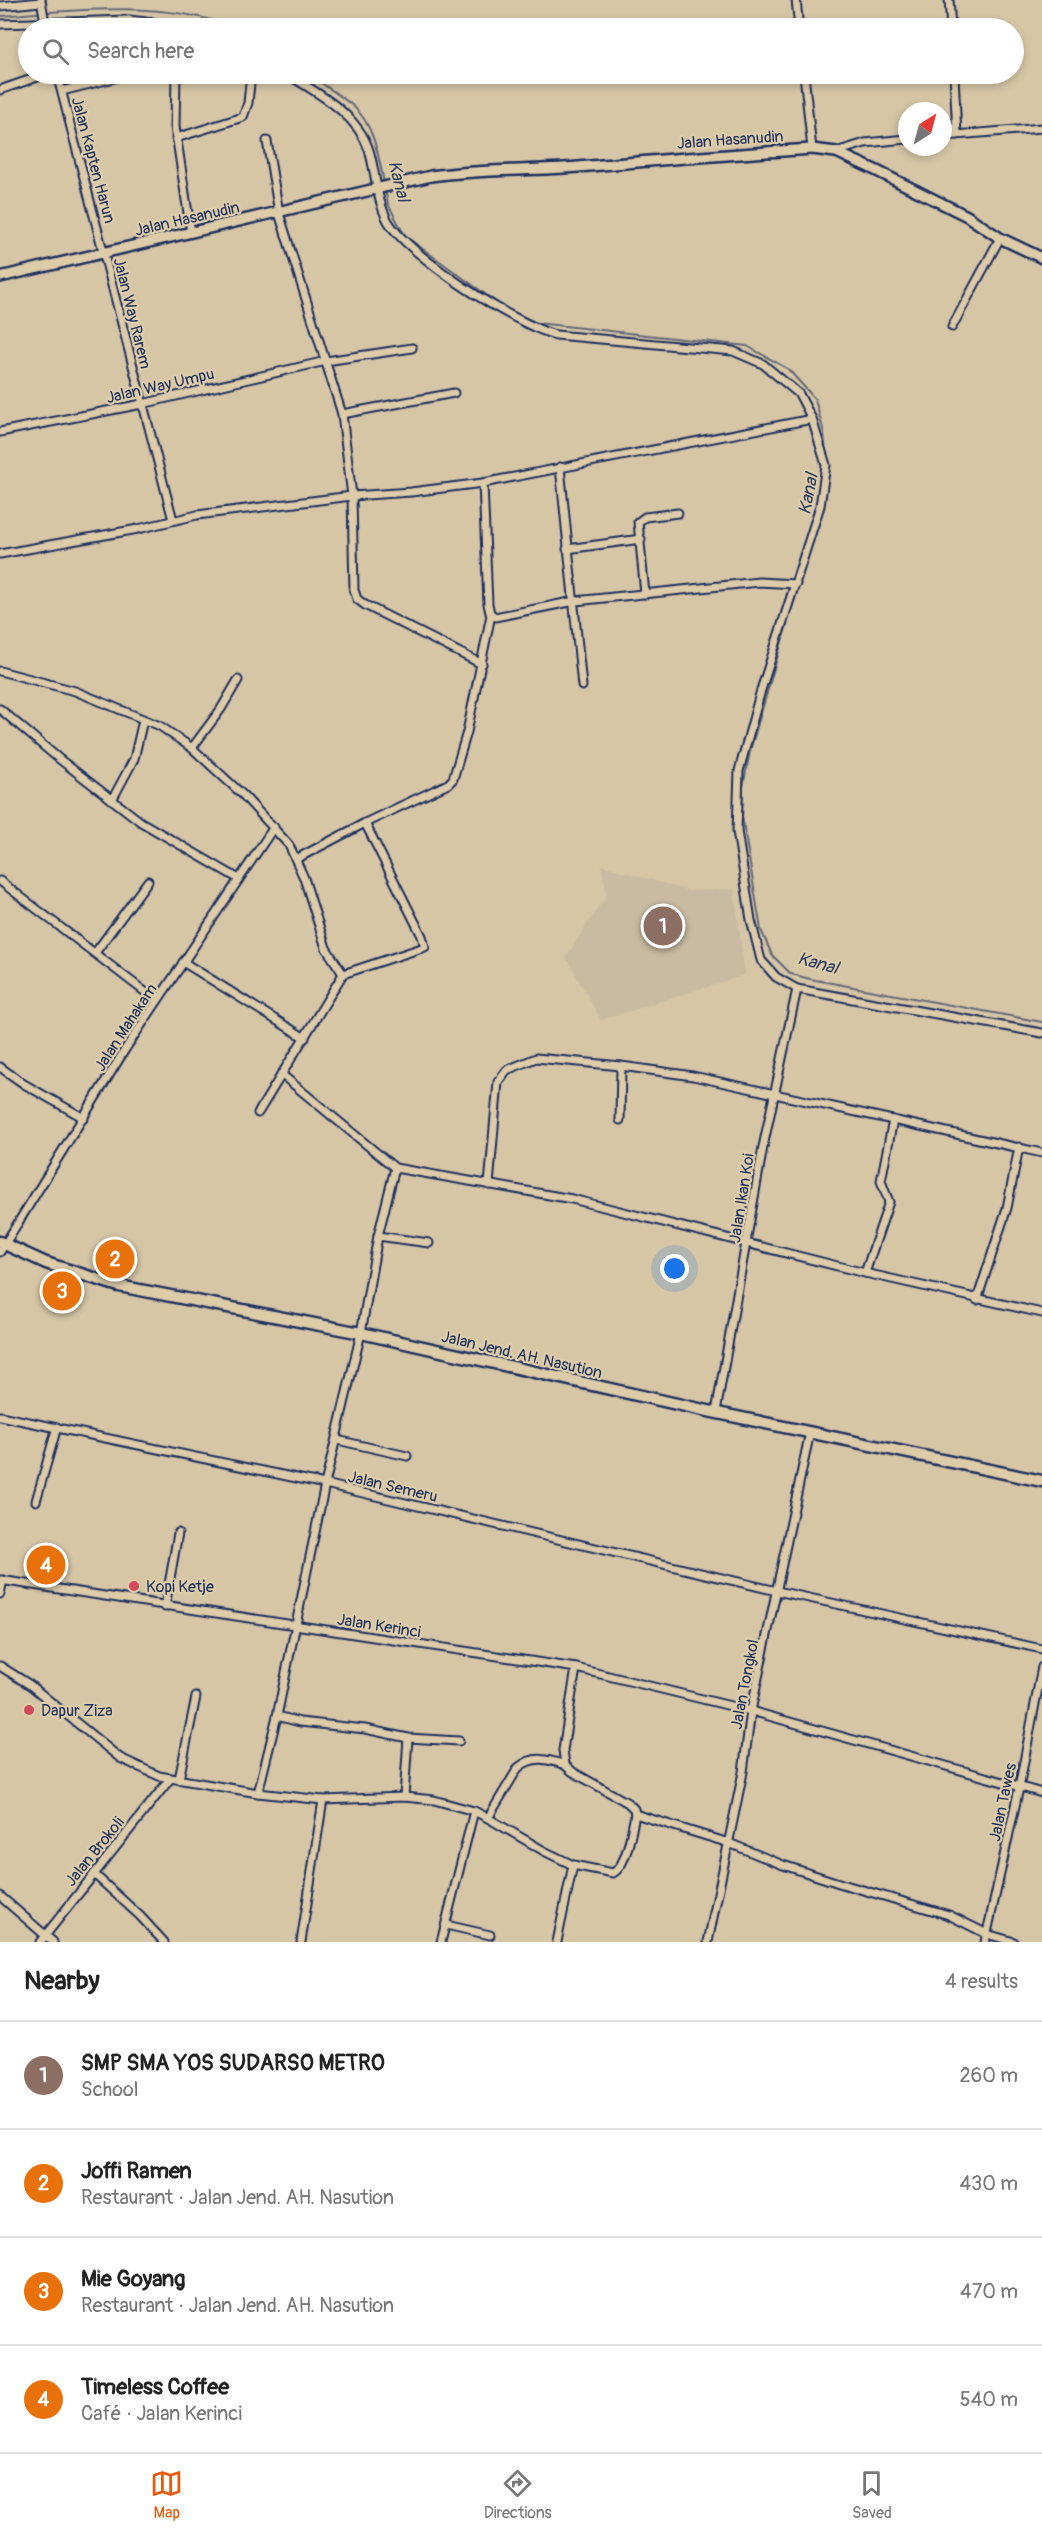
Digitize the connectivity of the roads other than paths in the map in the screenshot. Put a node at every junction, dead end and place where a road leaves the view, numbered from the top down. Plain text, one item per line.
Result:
1 (796, 0) edge
2 (949, 0) edge
3 (41, 2) edge
4 (0, 6) edge
5 (44, 18) edge
6 (798, 18) edge
7 (950, 18) edge
8 (0, 24) edge
9 (18, 24) edge
10 (18, 84) edge
11 (60, 84) edge
12 (90, 84) edge
13 (176, 84) edge
14 (250, 84) edge
15 (301, 84) edge
16 (805, 84) edge
17 (954, 84) edge
18 (0, 90) edge
19 (62, 91) junction
20 (1042, 128) edge
21 (952, 135) edge
22 (957, 135) junction
23 (176, 138) junction
24 (898, 140) edge
25 (267, 141) dead end
26 (812, 148) junction
27 (836, 152) junction
28 (378, 189) junction
29 (279, 213) junction
30 (191, 232) junction
31 (1000, 238) junction
32 (104, 253) junction
33 (1042, 258) edge
34 (0, 277) edge
35 (952, 327) dead end
36 (412, 348) dead end
37 (326, 361) junction
38 (454, 393) dead end
39 (142, 404) junction
40 (342, 414) junction
41 (812, 419) junction
42 (0, 432) edge
43 (560, 467) junction
44 (483, 483) junction
45 (352, 496) junction
46 (678, 513) dead end
47 (173, 520) junction
48 (641, 539) junction
49 (567, 549) junction
50 (0, 555) edge
51 (796, 584) junction
52 (645, 594) junction
53 (575, 601) junction
54 (491, 615) junction
55 (482, 664) junction
56 (0, 671) edge
57 (238, 680) dead end
58 (582, 686) dead end
59 (0, 709) edge
60 (143, 720) junction
61 (192, 748) junction
62 (112, 800) junction
63 (365, 823) junction
64 (274, 827) junction
65 (296, 859) junction
66 (239, 879) junction
67 (0, 881) edge
68 (148, 881) dead end
69 (95, 953) junction
70 (183, 962) junction
71 (343, 974) junction
72 (797, 989) junction
73 (157, 1001) junction
74 (1042, 1033) edge
75 (305, 1038) junction
76 (621, 1066) junction
77 (0, 1067) edge
78 (281, 1074) junction
79 (774, 1094) junction
80 (258, 1113) dead end
81 (84, 1118) junction
82 (620, 1120) dead end
83 (893, 1120) junction
84 (1019, 1147) junction
85 (1042, 1153) edge
86 (395, 1168) junction
87 (489, 1185) junction
88 (378, 1236) junction
89 (748, 1242) junction
90 (429, 1243) dead end
91 (2, 1247) edge
92 (865, 1273) junction
93 (977, 1300) junction
94 (1042, 1313) edge
95 (361, 1333) junction
96 (716, 1412) junction
97 (0, 1416) edge
98 (57, 1427) junction
99 (810, 1432) junction
100 (337, 1440) junction
101 (407, 1456) dead end
102 (1042, 1482) edge
103 (325, 1484) junction
104 (36, 1501) dead end
105 (178, 1533) dead end
106 (2, 1580) edge
107 (777, 1591) junction
108 (0, 1594) edge
109 (165, 1606) junction
110 (297, 1625) junction
111 (1042, 1649) edge
112 (0, 1666) edge
113 (1042, 1667) edge
114 (576, 1668) junction
115 (196, 1697) dead end
116 (751, 1711) junction
117 (277, 1716) junction
118 (408, 1738) junction
119 (459, 1741) dead end
120 (565, 1765) junction
121 (170, 1779) junction
122 (179, 1779) junction
123 (1019, 1788) junction
124 (258, 1793) junction
125 (1042, 1793) edge
126 (404, 1797) junction
127 (322, 1800) junction
128 (474, 1811) junction
129 (634, 1814) junction
130 (488, 1818) junction
131 (729, 1843) junction
132 (573, 1865) junction
133 (94, 1874) junction
134 (0, 1896) edge
135 (446, 1925) junction
136 (45, 1935) junction
137 (490, 1935) dead end
138 (986, 1938) edge
139 (40, 1942) edge
140 (53, 1942) edge
141 (164, 1942) edge
142 (301, 1942) edge
143 (441, 1942) edge
144 (556, 1942) edge
145 (708, 1942) edge
146 (1014, 1942) edge

1 - 6 street
2 - 7 street
3 - 4 street
3 - 5 street
8 - 9 street
10 - 18 street
11 - 19 street, Jalan Kapten Harun
12 - 19 street
13 - 23 street
14 - 23 street
15 - 28 street
16 - 26 street
17 - 22 street
19 - 32 street, Jalan Kapten Harun
20 - 22 street
21 - 22 street
23 - 30 street
24 - 27 street
25 - 29 street
26 - 27 main road, Jalan Hasanudin
26 - 28 main road, Jalan Hasanudin
27 - 31 main road, Jalan Hasanudin
28 - 29 main road, Jalan Hasanudin
28 - 41 street
29 - 30 main road, Jalan Hasanudin
29 - 37 street
30 - 32 main road, Jalan Hasanudin
31 - 33 main road, Jalan Hasanudin
31 - 35 street
32 - 34 main road, Jalan Hasanudin
32 - 39 street, Jalan Way Rarem
36 - 37 street, Jalan Way Umpu
37 - 39 street, Jalan Way Umpu
37 - 40 street
38 - 40 street
39 - 42 street, Jalan Way Umpu
39 - 47 street, Jalan Way Rarem
40 - 45 street
41 - 43 street
41 - 51 street
43 - 44 street
43 - 49 street
44 - 45 street
44 - 54 street
45 - 47 street
45 - 55 street
46 - 48 street
47 - 50 street
48 - 49 street
48 - 52 street
49 - 53 street
51 - 52 street
51 - 72 street
52 - 53 street
53 - 54 street
53 - 58 street
54 - 55 street
55 - 63 street
56 - 60 street
57 - 61 street
59 - 62 street
60 - 61 street
60 - 62 street
61 - 64 street
62 - 66 street
63 - 65 street
63 - 71 street
64 - 65 street
64 - 66 street, Jalan Mahakam
65 - 71 street
66 - 70 street, Jalan Mahakam
67 - 69 street
68 - 69 street
69 - 73 street
70 - 73 street, Jalan Mahakam
70 - 75 street
71 - 75 street
72 - 74 street
72 - 79 street, Jalan Ikan Koi
73 - 81 street, Jalan Mahakam
75 - 78 street
76 - 79 street
76 - 82 street
76 - 87 street
77 - 81 street
78 - 80 street
78 - 86 street
79 - 83 street
79 - 89 street, Jalan Ikan Koi
81 - 91 street, Jalan Mahakam
83 - 84 street
83 - 92 street
84 - 85 street
84 - 93 street
86 - 87 street
86 - 88 street
87 - 89 street
88 - 90 street
88 - 95 street
89 - 92 street
89 - 96 street, Jalan Ikan Koi
91 - 95 highway, Jalan Jend. AH. Nasution
92 - 93 street
93 - 94 street
95 - 96 highway, Jalan Jend. AH. Nasution
95 - 100 street
96 - 99 highway, Jalan Jend. AH. Nasution
97 - 98 street, Jalan Semeru
98 - 103 street, Jalan Semeru
98 - 104 street
99 - 102 highway, Jalan Jend. AH. Nasution
99 - 107 street, Jalan Tongkol
100 - 101 street
100 - 103 street
103 - 107 street, Jalan Semeru
103 - 110 street
105 - 109 street
106 - 108 street
106 - 109 street, Jalan Kerinci
107 - 111 street, Jalan Semeru
107 - 116 street, Jalan Tongkol
109 - 110 street, Jalan Kerinci
110 - 114 street, Jalan Kerinci
110 - 117 street
112 - 121 street
113 - 123 street, Jalan Tawes
114 - 116 street, Jalan Kerinci
114 - 120 street
115 - 122 street
116 - 123 street, Jalan Kerinci
116 - 131 street, Jalan Tongkol
117 - 118 street
117 - 124 street
118 - 119 street
118 - 126 street
120 - 129 street
120 - 130 street
121 - 122 street
121 - 133 street, Jalan Brokoli
122 - 124 street
123 - 125 street, Jalan Kerinci
123 - 138 street, Jalan Tawes
124 - 127 street
126 - 127 street
126 - 128 street
127 - 142 street
128 - 130 street
128 - 135 street
129 - 131 street
129 - 132 street
130 - 132 street
131 - 138 street
131 - 145 street, Jalan Tongkol
132 - 144 street
133 - 136 street, Jalan Brokoli
133 - 141 street
134 - 136 street
135 - 137 street
135 - 143 street
136 - 139 street, Jalan Brokoli
136 - 140 street
138 - 146 street

